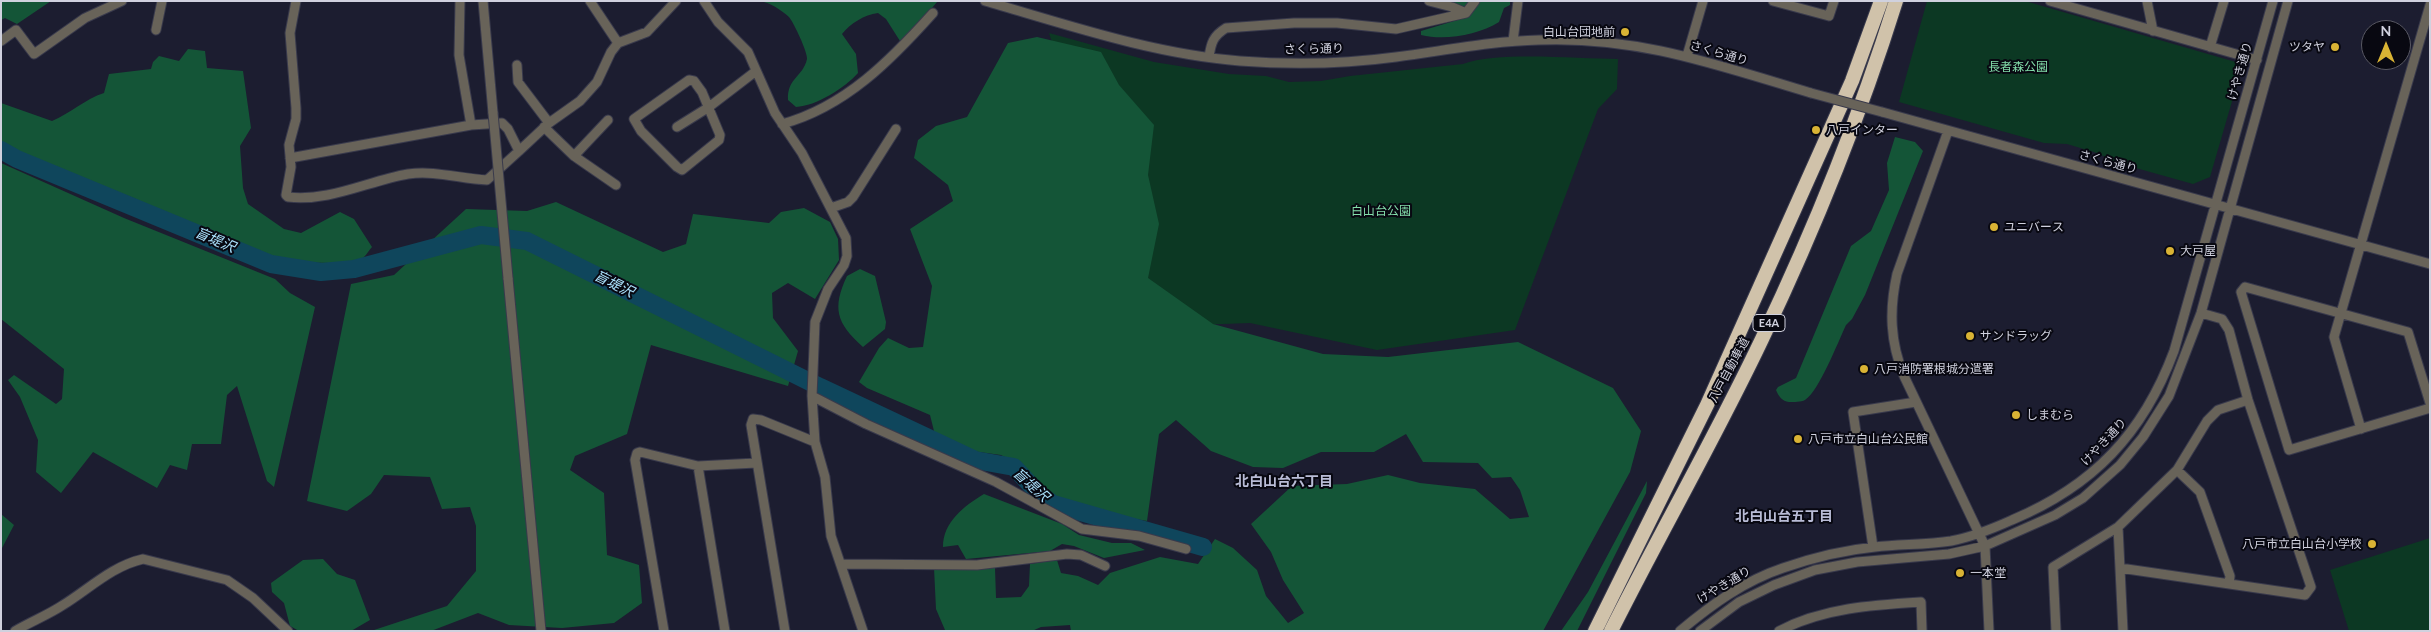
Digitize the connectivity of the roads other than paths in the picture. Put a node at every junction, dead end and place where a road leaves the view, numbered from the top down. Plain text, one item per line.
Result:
1 (122, 1) edge
2 (162, 1) edge
3 (296, 1) edge
4 (460, 1) edge
5 (483, 1) edge
6 (590, 1) edge
7 (676, 1) edge
8 (704, 1) edge
9 (985, 1) edge
10 (1429, 1) edge
11 (1475, 1) edge
12 (1518, 1) edge
13 (1703, 1) edge
14 (1773, 1) edge
15 (1834, 1) edge
16 (1881, 1) edge
17 (1896, 1) edge
18 (2050, 1) edge
19 (2147, 1) edge
20 (2224, 1) edge
21 (2273, 1) edge
22 (2288, 1) edge
23 (2430, 5) edge
24 (933, 13) dead end
25 (1466, 13) junction
26 (156, 30) dead end
27 (2153, 31) junction
28 (1513, 40) junction
29 (1, 41) edge
30 (618, 43) junction
31 (2210, 47) junction
32 (1687, 56) junction
33 (1209, 57) junction
34 (2256, 60) junction
35 (517, 65) dead end
36 (756, 71) junction
37 (710, 107) junction
38 (608, 120) dead end
39 (782, 124) junction
40 (471, 125) junction
41 (547, 125) junction
42 (678, 126) dead end
43 (896, 129) dead end
44 (1948, 131) junction
45 (519, 151) junction
46 (574, 156) junction
47 (290, 158) junction
48 (616, 185) dead end
49 (2215, 203) junction
50 (832, 208) junction
51 (2231, 208) junction
52 (2360, 244) junction
53 (2430, 264) edge
54 (2201, 313) junction
55 (2340, 313) junction
56 (812, 396) junction
57 (2248, 400) junction
58 (1916, 402) junction
59 (2430, 403) edge
60 (2430, 408) edge
61 (2361, 429) junction
62 (815, 442) junction
63 (756, 463) junction
64 (698, 466) junction
65 (2176, 470) junction
66 (2118, 527) junction
67 (1981, 534) junction
68 (1985, 546) junction
69 (1873, 547) junction
70 (1186, 549) dead end
71 (841, 564) junction
72 (1105, 566) dead end
73 (2120, 568) junction
74 (2229, 584) junction
75 (1782, 630) edge
76 (15, 631) edge
77 (288, 631) edge
78 (541, 631) edge
79 (664, 631) edge
80 (725, 631) edge
81 (785, 631) edge
82 (864, 631) edge
83 (1594, 631) edge
84 (1610, 631) edge
85 (1680, 631) edge
86 (1700, 631) edge
87 (1922, 631) edge
88 (1989, 631) edge
89 (2056, 631) edge
90 (2123, 631) edge

1 - 29 street
2 - 26 street
3 - 47 street
4 - 40 street
5 - 78 street, bridge
6 - 30 street
7 - 30 street
8 - 36 street
9 - 33 street, さくら通り
10 - 25 street
11 - 25 street
12 - 28 street
13 - 32 street
14 - 15 street
16 - 83 highway, 八戸自動車道 / E4A
17 - 84 highway, 八戸自動車道 / E4A
18 - 27 street
19 - 27 street
20 - 31 street
21 - 34 street, けやき通り
22 - 51 street, けやき通り
23 - 52 street
24 - 39 street
25 - 33 street
27 - 31 street
28 - 32 street, さくら通り
28 - 33 street, さくら通り
30 - 41 street
31 - 34 street
32 - 44 street, さくら通り, bridge
34 - 49 street, けやき通り
35 - 41 street
36 - 37 street
36 - 39 street
37 - 37 street
37 - 42 street
38 - 46 street
39 - 50 street
40 - 45 street
40 - 47 street
41 - 45 street
41 - 46 street
43 - 50 street
44 - 49 street, さくら通り
44 - 58 street
45 - 47 street
46 - 48 street
49 - 51 street, さくら通り
49 - 67 street, けやき通り
50 - 56 street
51 - 52 street, さくら通り
51 - 54 street, けやき通り
52 - 53 street, さくら通り
52 - 55 street
54 - 57 street
54 - 68 street, けやき通り
55 - 59 street
55 - 61 street
55 - 61 street
56 - 62 street
56 - 70 street
57 - 65 street
57 - 74 street
58 - 67 street
58 - 69 street
60 - 61 street
62 - 63 street
62 - 71 street
63 - 64 street
63 - 81 street
64 - 79 street
64 - 80 street
65 - 66 street
65 - 74 street
66 - 73 street
66 - 89 street
67 - 68 street
67 - 69 street, けやき通り
68 - 86 street, けやき通り
68 - 88 street
69 - 85 street, けやき通り
71 - 72 street
71 - 82 street
73 - 74 street
73 - 90 street
75 - 87 street
76 - 77 street

